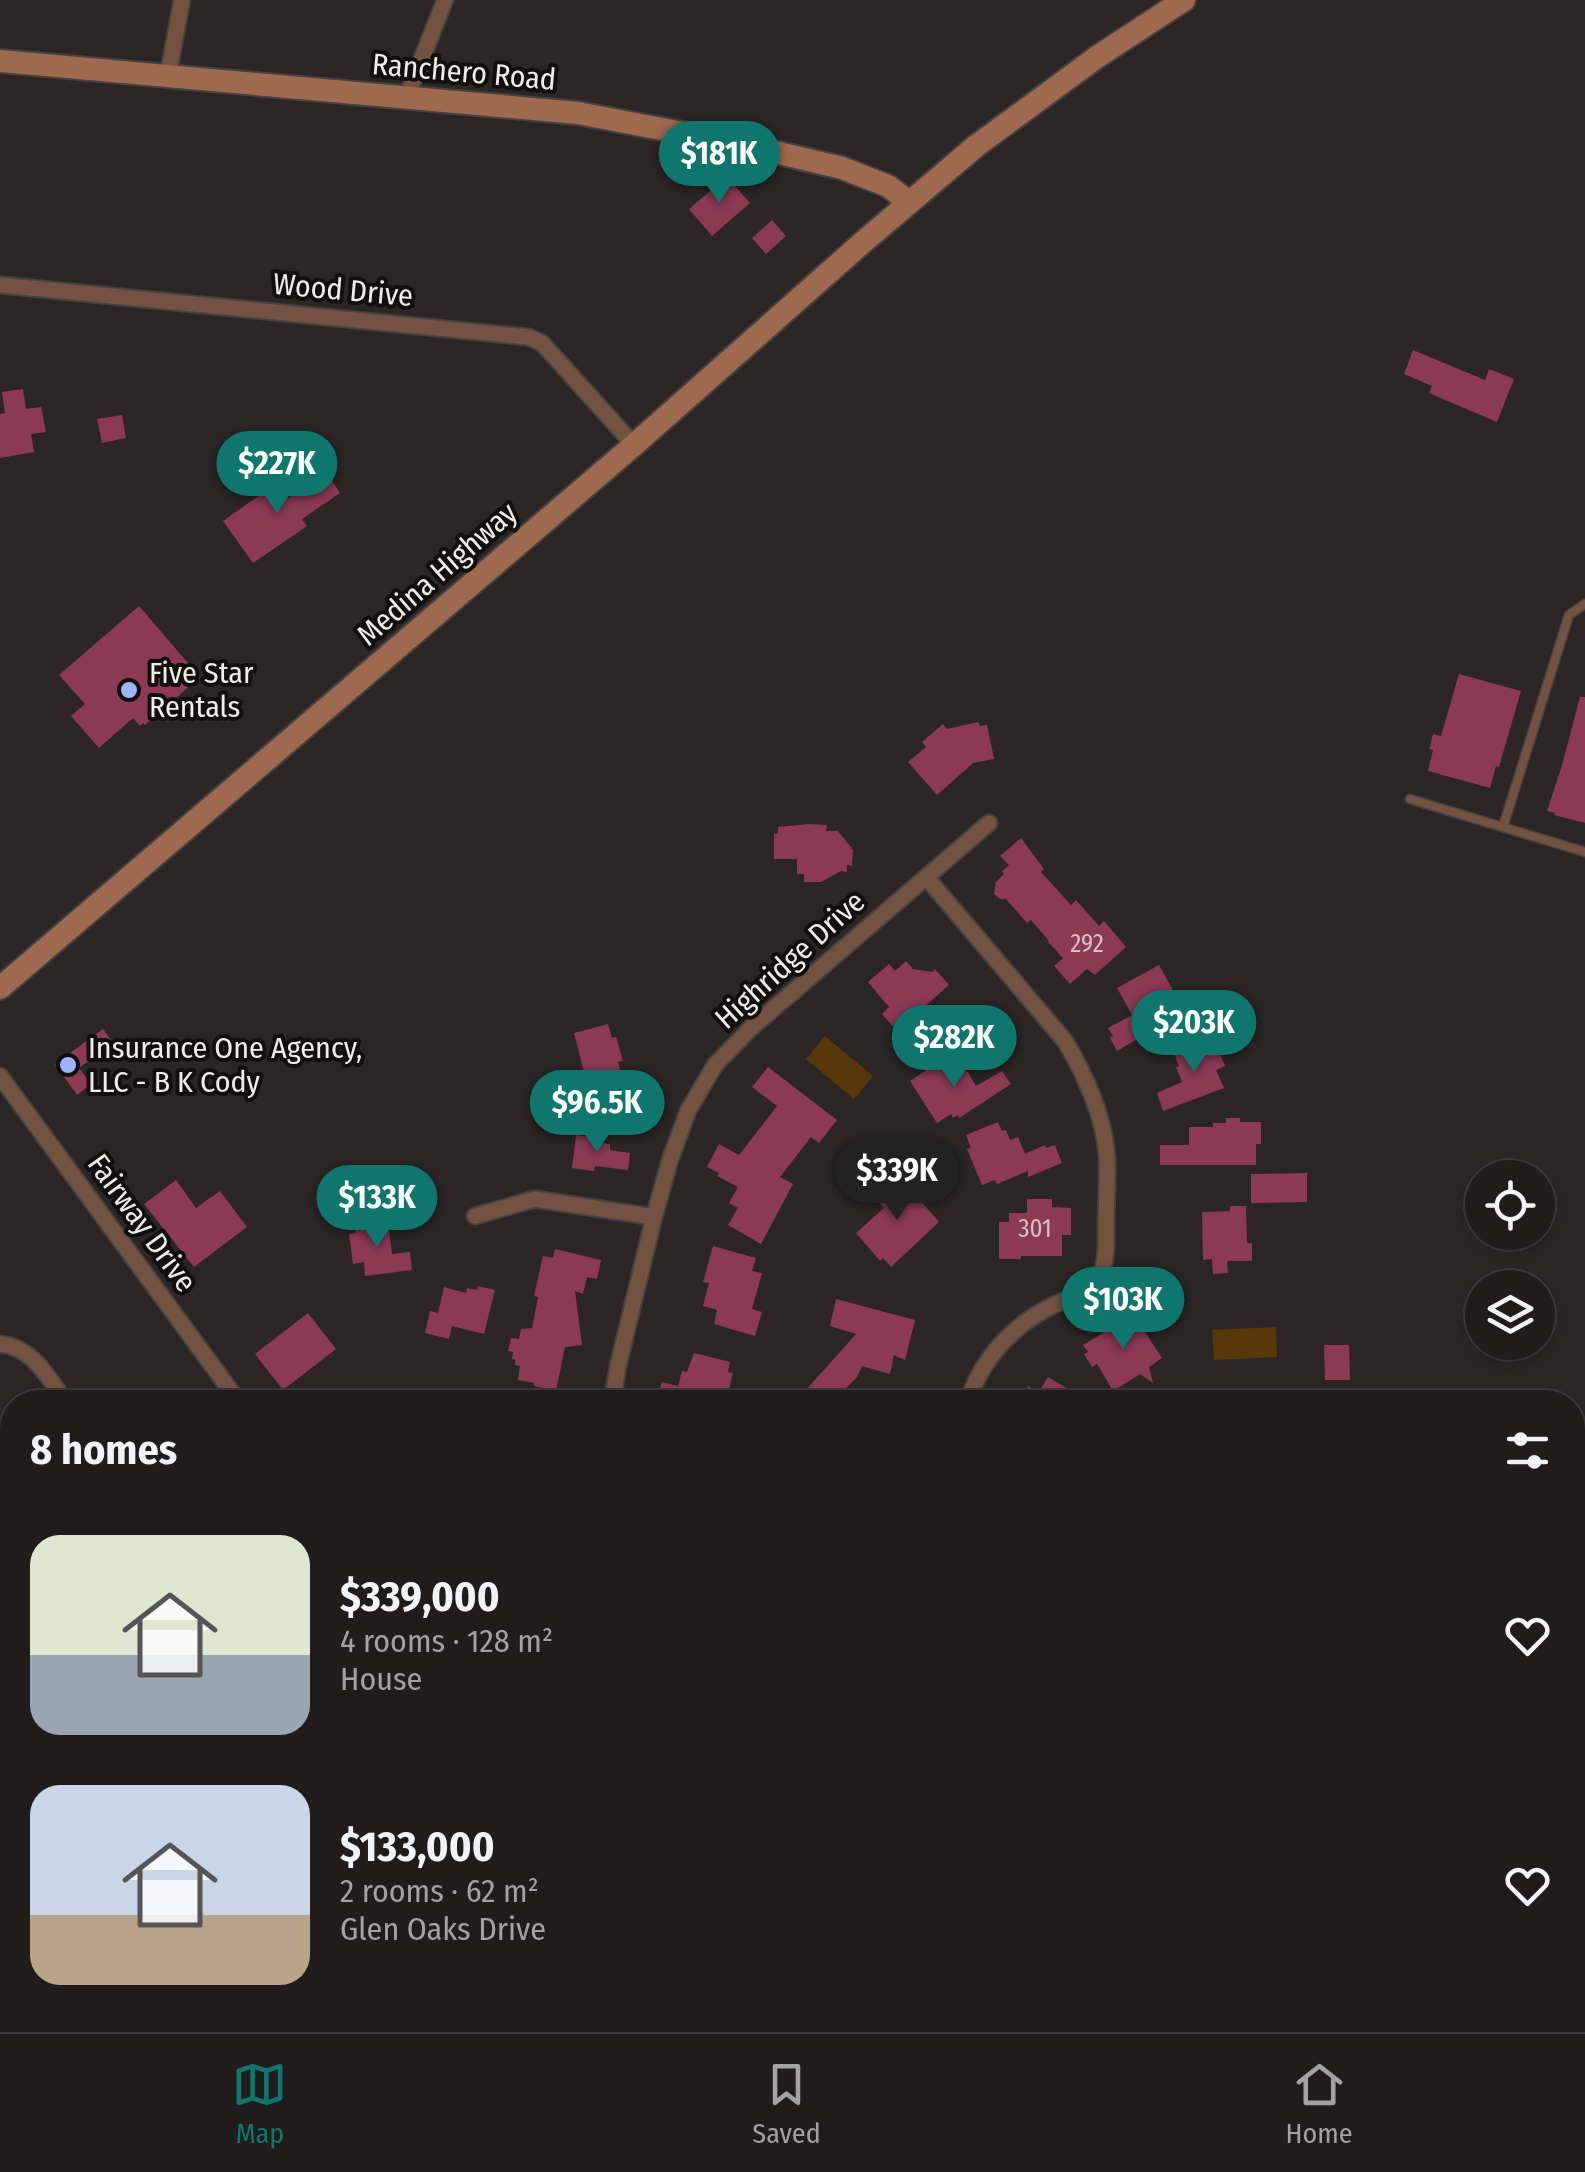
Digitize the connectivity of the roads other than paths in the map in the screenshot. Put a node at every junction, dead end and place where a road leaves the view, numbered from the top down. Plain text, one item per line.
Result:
1 (182, 0) edge
2 (445, 0) edge
3 (1184, 0) edge
4 (0, 61) edge
5 (168, 76) junction
6 (407, 96) junction
7 (910, 202) junction
8 (0, 285) edge
9 (634, 445) junction
10 (1585, 604) edge
11 (1410, 799) dead end
12 (989, 823) dead end
13 (1503, 827) junction
14 (1585, 852) edge
15 (926, 877) junction
16 (0, 988) edge
17 (0, 1076) edge
18 (475, 1216) dead end
19 (654, 1217) junction
20 (0, 1344) edge
21 (57, 1390) edge
22 (230, 1390) edge
23 (614, 1390) edge
24 (971, 1390) edge

1 - 5 street
2 - 6 street
3 - 7 main road, Medina Highway
4 - 5 main road, Ranchero Road
5 - 6 main road, Ranchero Road
6 - 7 main road, Ranchero Road
7 - 9 main road, Medina Highway
8 - 9 street, Wood Drive
9 - 16 main road, Medina Highway
10 - 13 lane
11 - 13 lane
12 - 15 street, Highridge Drive
13 - 14 lane
15 - 19 street, Highridge Drive
15 - 24 street
17 - 22 street, Fairway Drive
18 - 19 street
19 - 23 street, Highridge Drive
20 - 21 street

